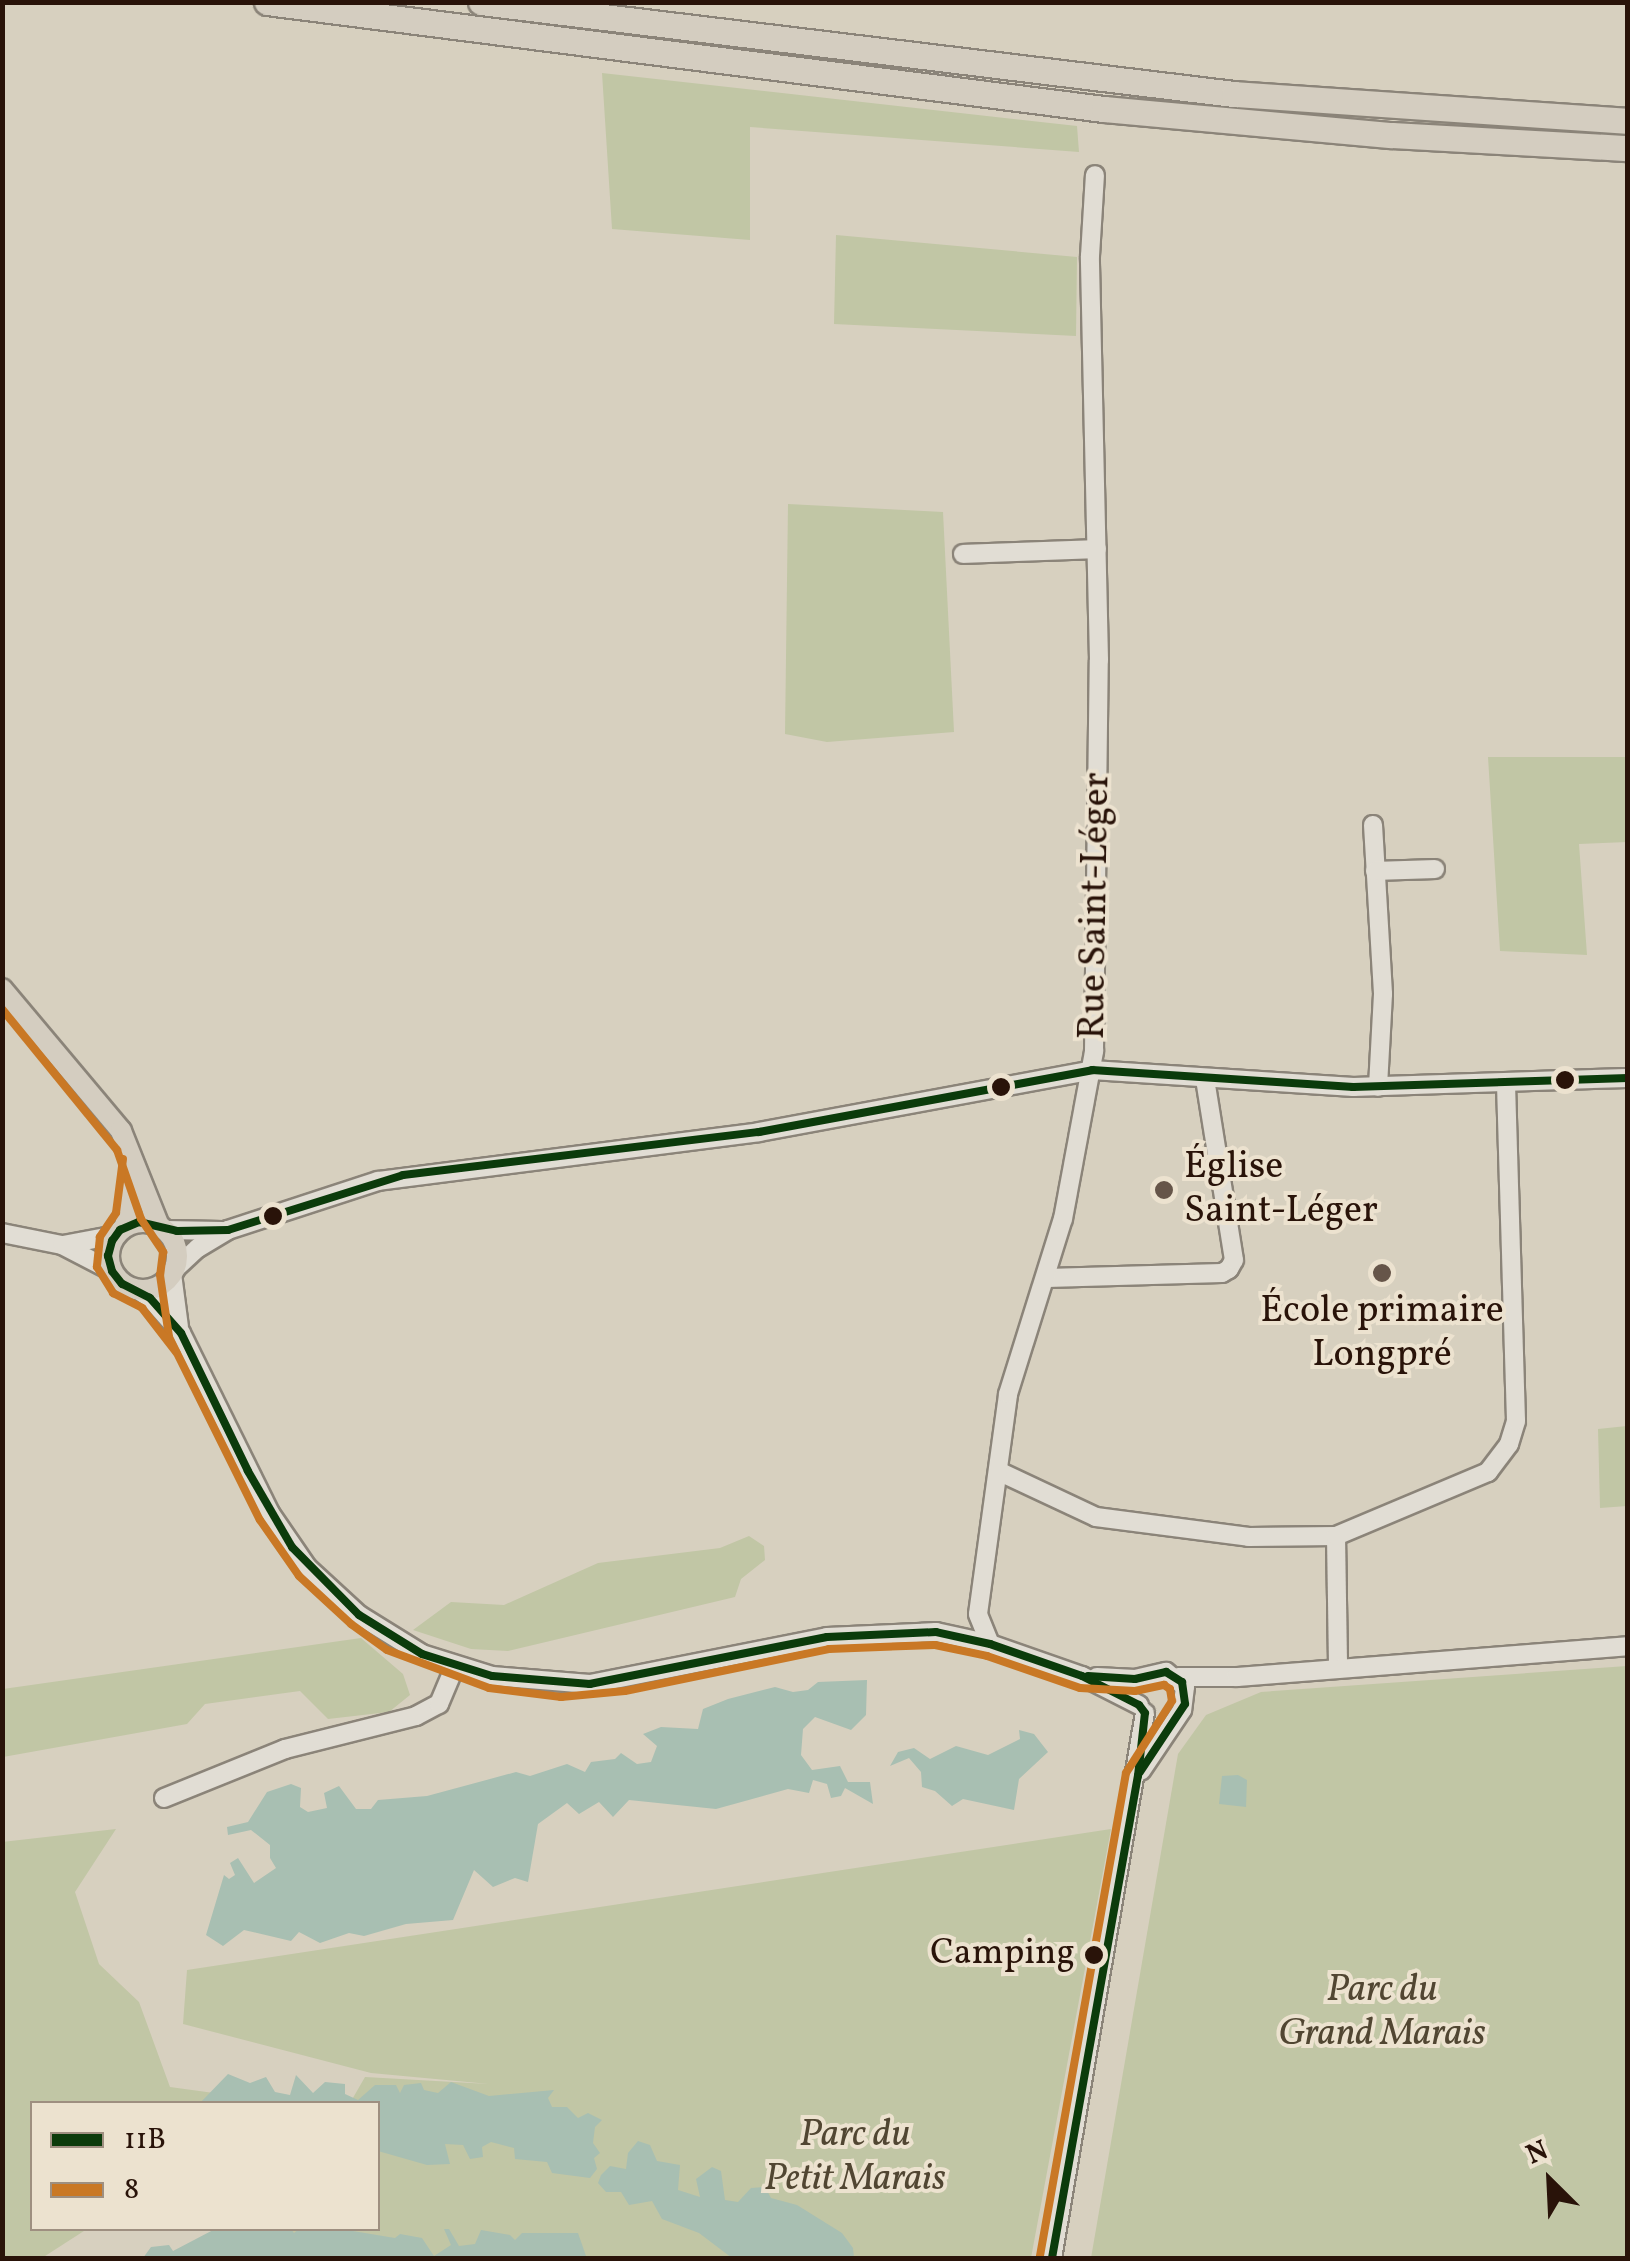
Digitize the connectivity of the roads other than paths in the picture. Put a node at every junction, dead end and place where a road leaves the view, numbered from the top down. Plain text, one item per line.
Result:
1 (266, 2) edge
2 (482, 2) edge
3 (1628, 122) edge
4 (1628, 148) edge
5 (1095, 175) dead end
6 (1097, 549) junction
7 (963, 554) dead end
8 (1373, 825) dead end
9 (1435, 869) dead end
10 (1376, 871) junction
11 (2, 989) edge
12 (1092, 1070) junction
13 (1205, 1078) junction
14 (1628, 1078) edge
15 (1506, 1084) junction
16 (1378, 1087) junction
17 (134, 1160) junction
18 (162, 1228) junction
19 (228, 1230) junction
20 (120, 1231) junction
21 (2, 1233) edge
22 (62, 1245) junction
23 (112, 1271) junction
24 (173, 1272) junction
25 (1047, 1278) junction
26 (138, 1290) junction
27 (180, 1333) junction
28 (998, 1471) junction
29 (1336, 1536) junction
30 (990, 1644) junction
31 (1628, 1646) edge
32 (455, 1666) junction
33 (1338, 1666) junction
34 (1082, 1676) junction
35 (1147, 1677) junction
36 (1237, 1677) junction
37 (1178, 1678) junction
38 (1142, 1709) junction
39 (1179, 1711) junction
40 (1138, 1776) junction
41 (164, 1798) dead end
42 (1052, 2258) edge

1 - 4 highway
2 - 3 highway
5 - 6 street, Rue Saint-Léger
6 - 7 street
6 - 12 street, Rue Saint-Léger
8 - 10 street
9 - 10 street
10 - 16 street
11 - 17 main road
12 - 13 street
12 - 19 street
12 - 25 street, Rue Saint-Léger
13 - 16 street
13 - 25 street
14 - 15 street
15 - 16 street
15 - 29 street
17 - 18 main road
17 - 20 main road
18 - 19 street
18 - 20 main road
18 - 24 main road
19 - 24 street
20 - 22 street
20 - 23 main road
21 - 22 street
22 - 23 street
23 - 26 main road
24 - 26 main road
24 - 27 street
25 - 28 street, Rue Saint-Léger
26 - 27 street
27 - 32 street
28 - 29 street
28 - 30 street, Rue Saint-Léger
29 - 33 street
30 - 32 street
30 - 34 street
31 - 33 street
32 - 41 street
33 - 36 street
34 - 35 street
34 - 38 street
35 - 37 street
35 - 38 street
36 - 37 street
36 - 39 street
37 - 39 street
38 - 39 street
38 - 40 street
39 - 40 street
40 - 42 street

